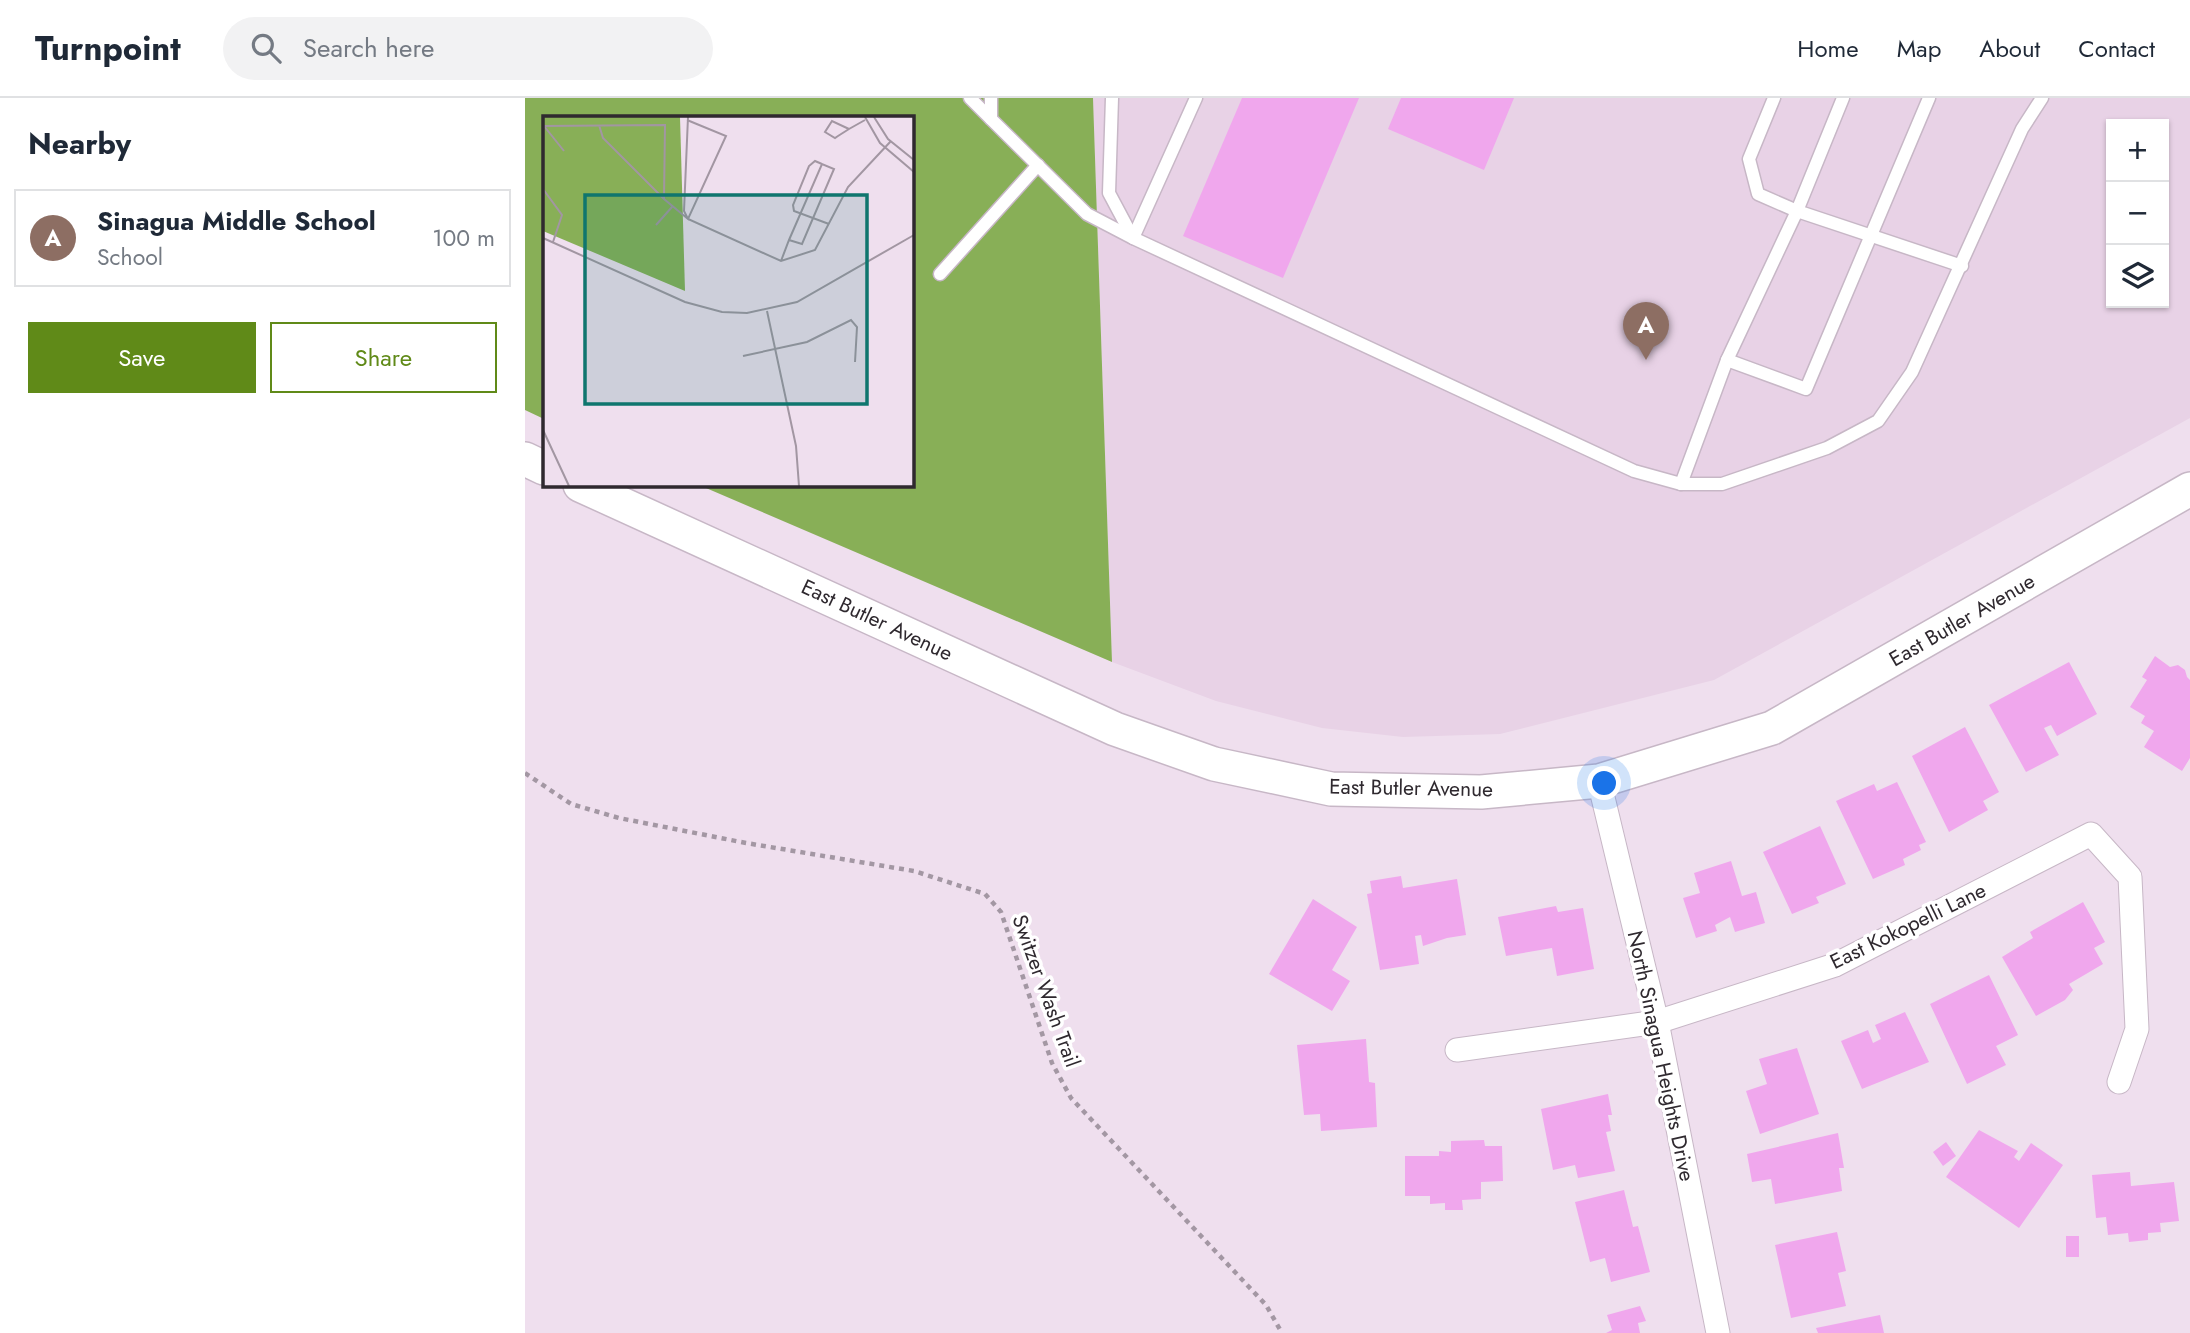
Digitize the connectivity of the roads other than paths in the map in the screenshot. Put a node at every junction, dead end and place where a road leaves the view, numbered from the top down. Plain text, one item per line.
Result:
1 (970, 98) edge
2 (991, 98) edge
3 (1112, 98) edge
4 (1196, 98) edge
5 (1774, 98) edge
6 (1843, 98) edge
7 (1929, 98) edge
8 (2042, 98) edge
9 (991, 119) junction
10 (1038, 165) junction
11 (1797, 211) junction
12 (1871, 234) junction
13 (1133, 238) junction
14 (1962, 265) junction
15 (940, 274) dead end
16 (1727, 360) junction
17 (525, 460) edge
18 (543, 468) edge
19 (1681, 484) junction
20 (582, 486) edge
21 (2190, 489) edge
22 (1599, 781) junction
23 (1657, 1022) junction
24 (1457, 1049) dead end
25 (2119, 1082) dead end
26 (1718, 1333) edge

1 - 9 lane
2 - 9 lane
3 - 13 lane
4 - 13 lane
5 - 11 lane
6 - 11 lane
7 - 12 lane
8 - 14 lane
9 - 10 lane
10 - 13 lane
10 - 15 lane
11 - 12 lane
11 - 16 lane
12 - 14 lane
12 - 16 lane
13 - 19 lane
14 - 19 lane
16 - 19 lane
17 - 18 street
20 - 22 street, East Butler Avenue
21 - 22 street, East Butler Avenue
22 - 23 street, North Sinagua Heights Drive
23 - 24 street, East Kokopelli Lane
23 - 25 street, East Kokopelli Lane
23 - 26 street, North Sinagua Heights Drive

